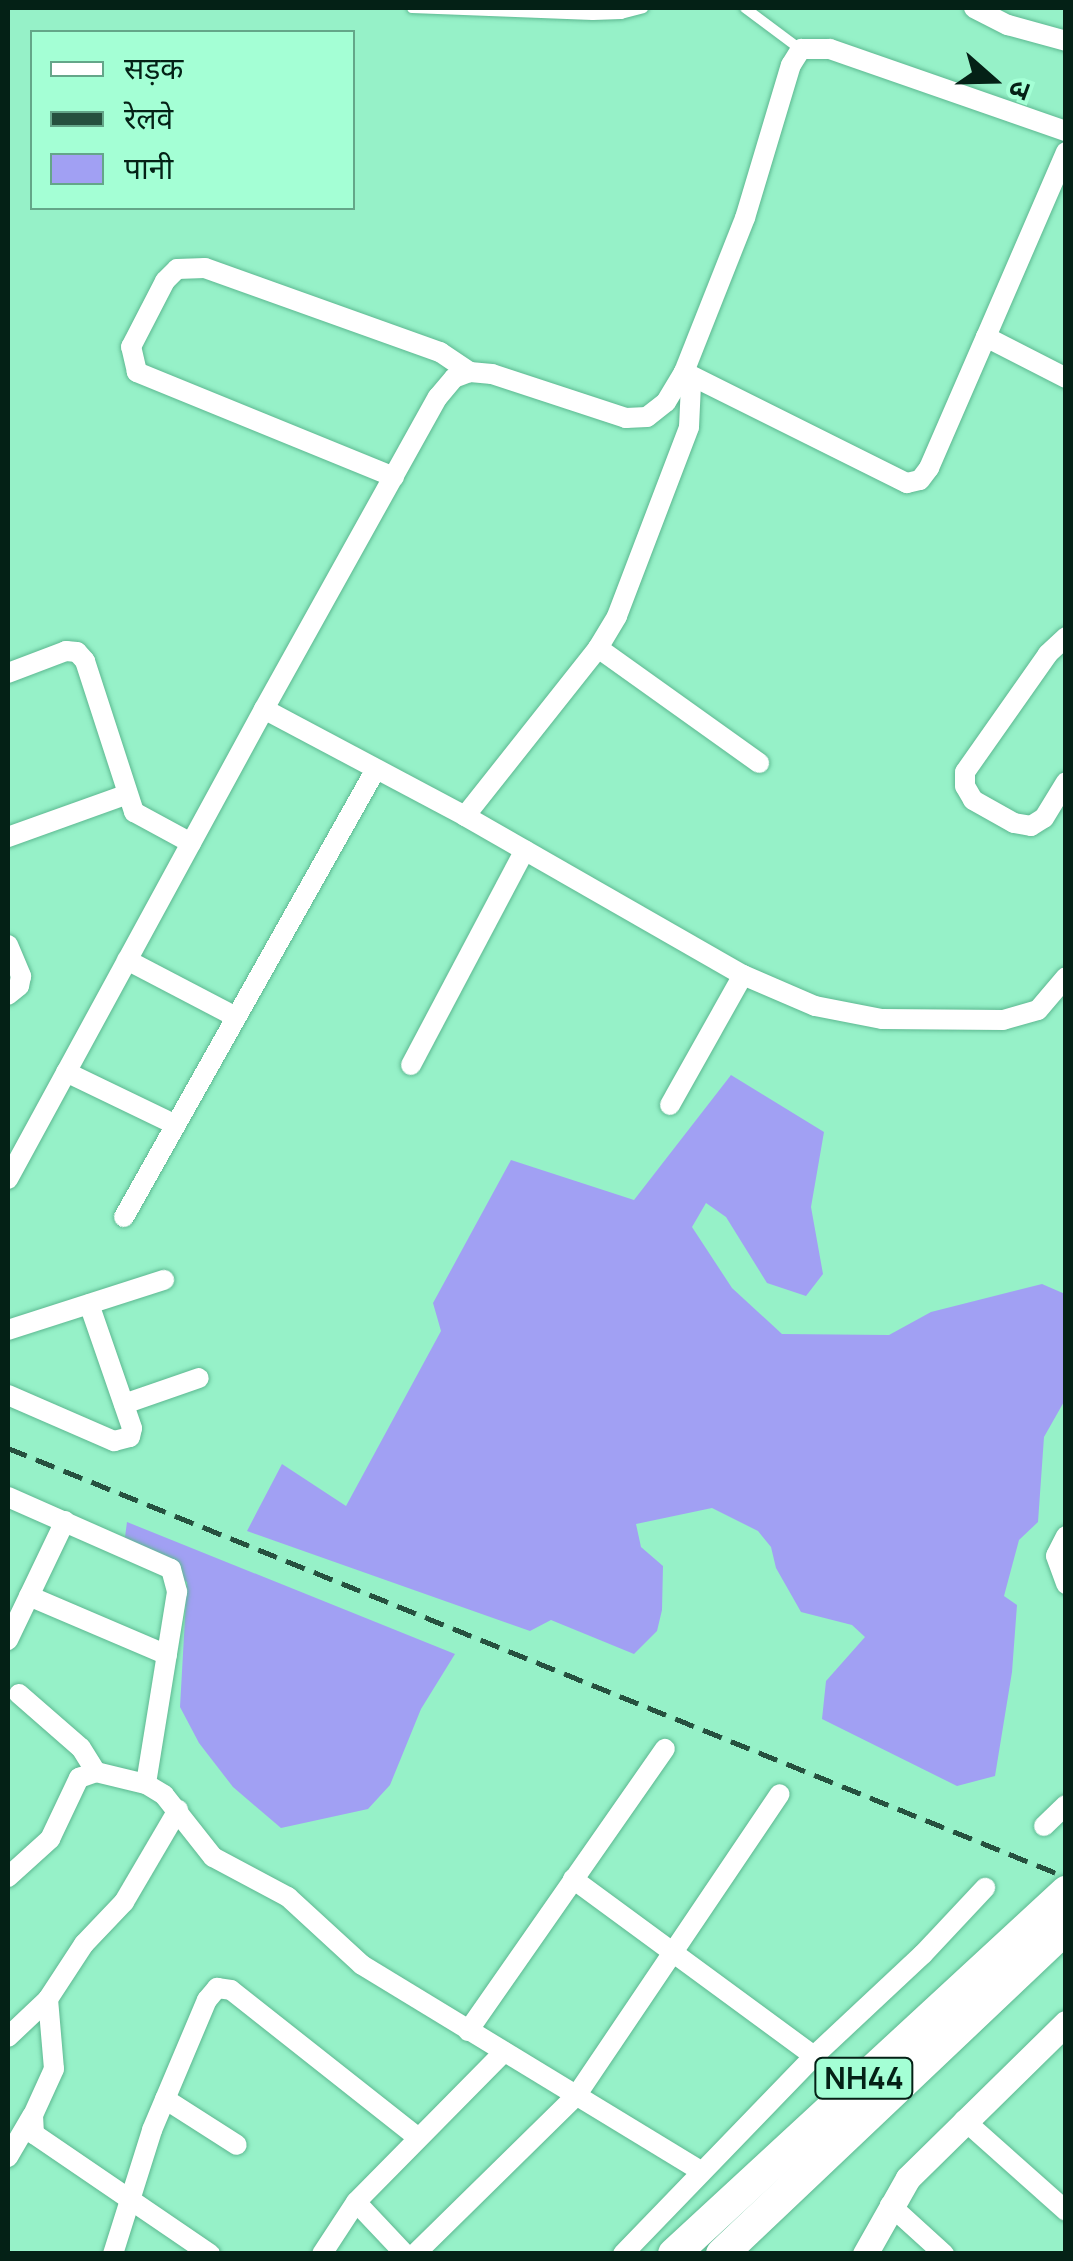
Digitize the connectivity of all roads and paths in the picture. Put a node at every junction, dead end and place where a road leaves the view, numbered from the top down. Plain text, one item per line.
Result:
1 (412, 8) edge
2 (444, 8) edge
3 (643, 8) edge
4 (746, 8) edge
5 (974, 8) edge
6 (1066, 41) edge
7 (800, 49) junction
8 (1066, 131) edge
9 (1066, 152) edge
10 (986, 338) junction
11 (470, 372) junction
12 (684, 372) junction
13 (1066, 378) edge
14 (394, 477) junction
15 (1066, 637) edge
16 (598, 648) junction
17 (8, 673) edge
18 (264, 709) junction
19 (759, 762) dead end
20 (376, 769) junction
21 (1066, 782) edge
22 (128, 794) junction
23 (465, 816) junction
24 (8, 837) edge
25 (191, 843) junction
26 (526, 850) junction
27 (8, 945) edge
28 (127, 960) junction
29 (743, 974) junction
30 (1066, 976) edge
31 (8, 995) edge
32 (236, 1018) junction
33 (411, 1066) dead end
34 (66, 1072) junction
35 (670, 1105) dead end
36 (176, 1125) junction
37 (8, 1179) edge
38 (124, 1216) dead end
39 (164, 1280) dead end
40 (89, 1304) junction
41 (8, 1330) edge
42 (199, 1378) dead end
43 (8, 1395) edge
44 (124, 1404) junction
45 (8, 1497) edge
46 (65, 1521) junction
47 (1066, 1536) edge
48 (1066, 1584) edge
49 (29, 1596) junction
50 (8, 1640) edge
51 (167, 1656) junction
52 (19, 1694) dead end
53 (665, 1749) dead end
54 (96, 1772) junction
55 (146, 1784) junction
56 (780, 1794) dead end
57 (1066, 1805) edge
58 (178, 1810) junction
59 (1044, 1826) dead end
60 (8, 1877) edge
61 (572, 1879) junction
62 (985, 1888) dead end
63 (1062, 1907) edge
64 (674, 1953) junction
65 (48, 1999) junction
66 (1064, 2027) edge
67 (468, 2031) junction
68 (8, 2037) edge
69 (504, 2052) junction
70 (814, 2056) junction
71 (576, 2096) junction
72 (165, 2099) junction
73 (33, 2114) junction
74 (964, 2120) junction
75 (417, 2137) junction
76 (237, 2145) dead end
77 (8, 2157) edge
78 (701, 2171) junction
79 (130, 2201) junction
80 (356, 2202) junction
81 (890, 2205) junction
82 (1066, 2210) edge
83 (113, 2254) edge
84 (210, 2254) edge
85 (322, 2254) edge
86 (405, 2254) edge
87 (415, 2254) edge
88 (623, 2254) edge
89 (674, 2254) edge
90 (722, 2254) edge
91 (866, 2254) edge
92 (944, 2254) edge

1 - 2 lane
2 - 3 lane
4 - 7 lane
5 - 6 street
7 - 8 street
7 - 12 street
9 - 10 street
10 - 12 street
10 - 13 street
11 - 12 street
11 - 14 street
11 - 14 street
12 - 16 street
14 - 18 street
15 - 21 street
16 - 19 street
16 - 23 street
17 - 22 street
18 - 20 street
18 - 25 street
20 - 23 street
20 - 32 street
22 - 24 street
22 - 25 street
23 - 26 street
25 - 28 street
26 - 29 street
26 - 33 street
27 - 31 street
28 - 32 street
28 - 34 street
29 - 30 street
29 - 35 street
32 - 36 street
34 - 36 street
34 - 37 street
36 - 38 street
39 - 40 street
40 - 41 street
40 - 44 street
42 - 44 street
43 - 44 street
45 - 46 street
46 - 49 street
46 - 51 street
47 - 48 street
49 - 50 street
49 - 51 street
51 - 55 street
52 - 54 street
53 - 61 street
54 - 55 street
54 - 60 street
55 - 58 street
56 - 64 street
57 - 59 street
58 - 65 street
58 - 67 street
61 - 64 street
61 - 67 street
62 - 70 street
63 - 89 highway, NH44
63 - 90 highway, NH44
64 - 70 street
64 - 71 street
65 - 68 street
65 - 73 street
66 - 74 street
67 - 69 street
69 - 71 street
69 - 75 street
70 - 78 street
71 - 78 street
71 - 87 street
72 - 75 street
72 - 76 street
72 - 79 street
73 - 77 street
73 - 79 street
74 - 81 street
74 - 82 street
75 - 80 street
78 - 88 street
79 - 83 street
79 - 84 street
80 - 85 street
80 - 86 street
81 - 91 street
81 - 92 street

